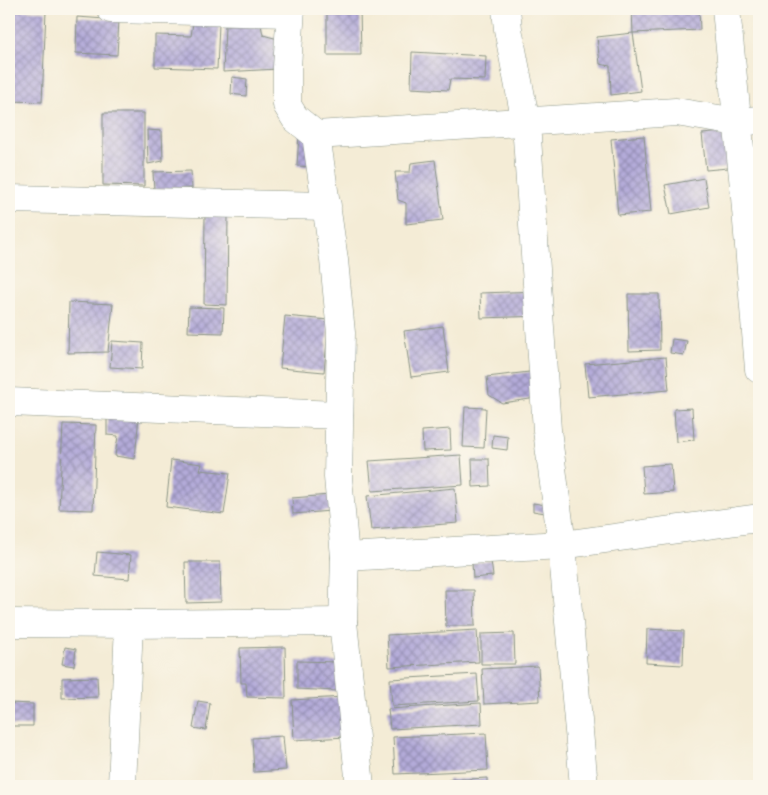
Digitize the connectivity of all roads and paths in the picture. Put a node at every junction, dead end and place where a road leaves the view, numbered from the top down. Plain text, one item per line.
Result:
1 (111, 9) edge
2 (506, 9) edge
3 (726, 9) edge
4 (291, 11) edge
5 (748, 121) edge
6 (526, 123) junction
7 (316, 135) junction
8 (9, 199) edge
9 (327, 206) junction
10 (759, 369) edge
11 (9, 402) edge
12 (339, 415) junction
13 (759, 518) edge
14 (562, 545) junction
15 (345, 557) junction
16 (343, 622) junction
17 (9, 623) edge
18 (129, 624) junction
19 (122, 786) edge
20 (360, 786) edge
21 (584, 786) edge

1 - 4 street
2 - 6 street
3 - 5 street
4 - 7 street
5 - 6 street
5 - 10 street
6 - 7 street
6 - 14 street
7 - 9 street
8 - 9 street
9 - 12 street
11 - 12 street
12 - 15 street
13 - 14 street
14 - 15 street
14 - 21 street
15 - 16 street
16 - 18 street
16 - 20 street
17 - 18 street
18 - 19 street

